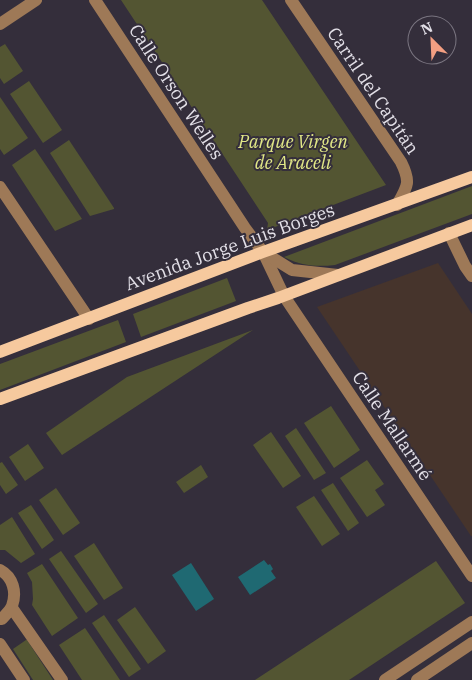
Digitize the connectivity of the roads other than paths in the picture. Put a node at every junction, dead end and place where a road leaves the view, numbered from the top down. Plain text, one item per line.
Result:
1 (36, 0) edge
2 (95, 0) edge
3 (291, 0) edge
4 (0, 24) edge
5 (472, 177) edge
6 (0, 187) edge
7 (397, 205) junction
8 (472, 225) edge
9 (449, 233) junction
10 (263, 252) junction
11 (338, 275) junction
12 (472, 276) edge
13 (284, 296) junction
14 (89, 319) junction
15 (0, 352) edge
16 (0, 399) edge
17 (0, 570) edge
18 (472, 576) edge
19 (12, 608) junction
20 (0, 619) edge
21 (472, 622) edge
22 (472, 643) edge
23 (0, 644) edge
24 (24, 680) edge
25 (62, 680) edge
26 (385, 680) edge
27 (416, 680) edge

1 - 4 street
2 - 10 street, Calle Orson Welles
3 - 7 street, Carril del Capitán
5 - 7 main road, Avenida Jorge Luis Borges
6 - 14 street
7 - 10 main road, Avenida Jorge Luis Borges
8 - 9 main road
9 - 11 main road
9 - 12 street
10 - 11 street, Calle Orson Welles
10 - 13 street, Calle Orson Welles
10 - 14 main road, Avenida Jorge Luis Borges
11 - 13 main road
13 - 16 main road
13 - 18 street, Calle Mallarmé
14 - 15 main road, Avenida Jorge Luis Borges
17 - 19 street
19 - 20 street
19 - 25 street
21 - 26 street
22 - 27 street
23 - 24 street

